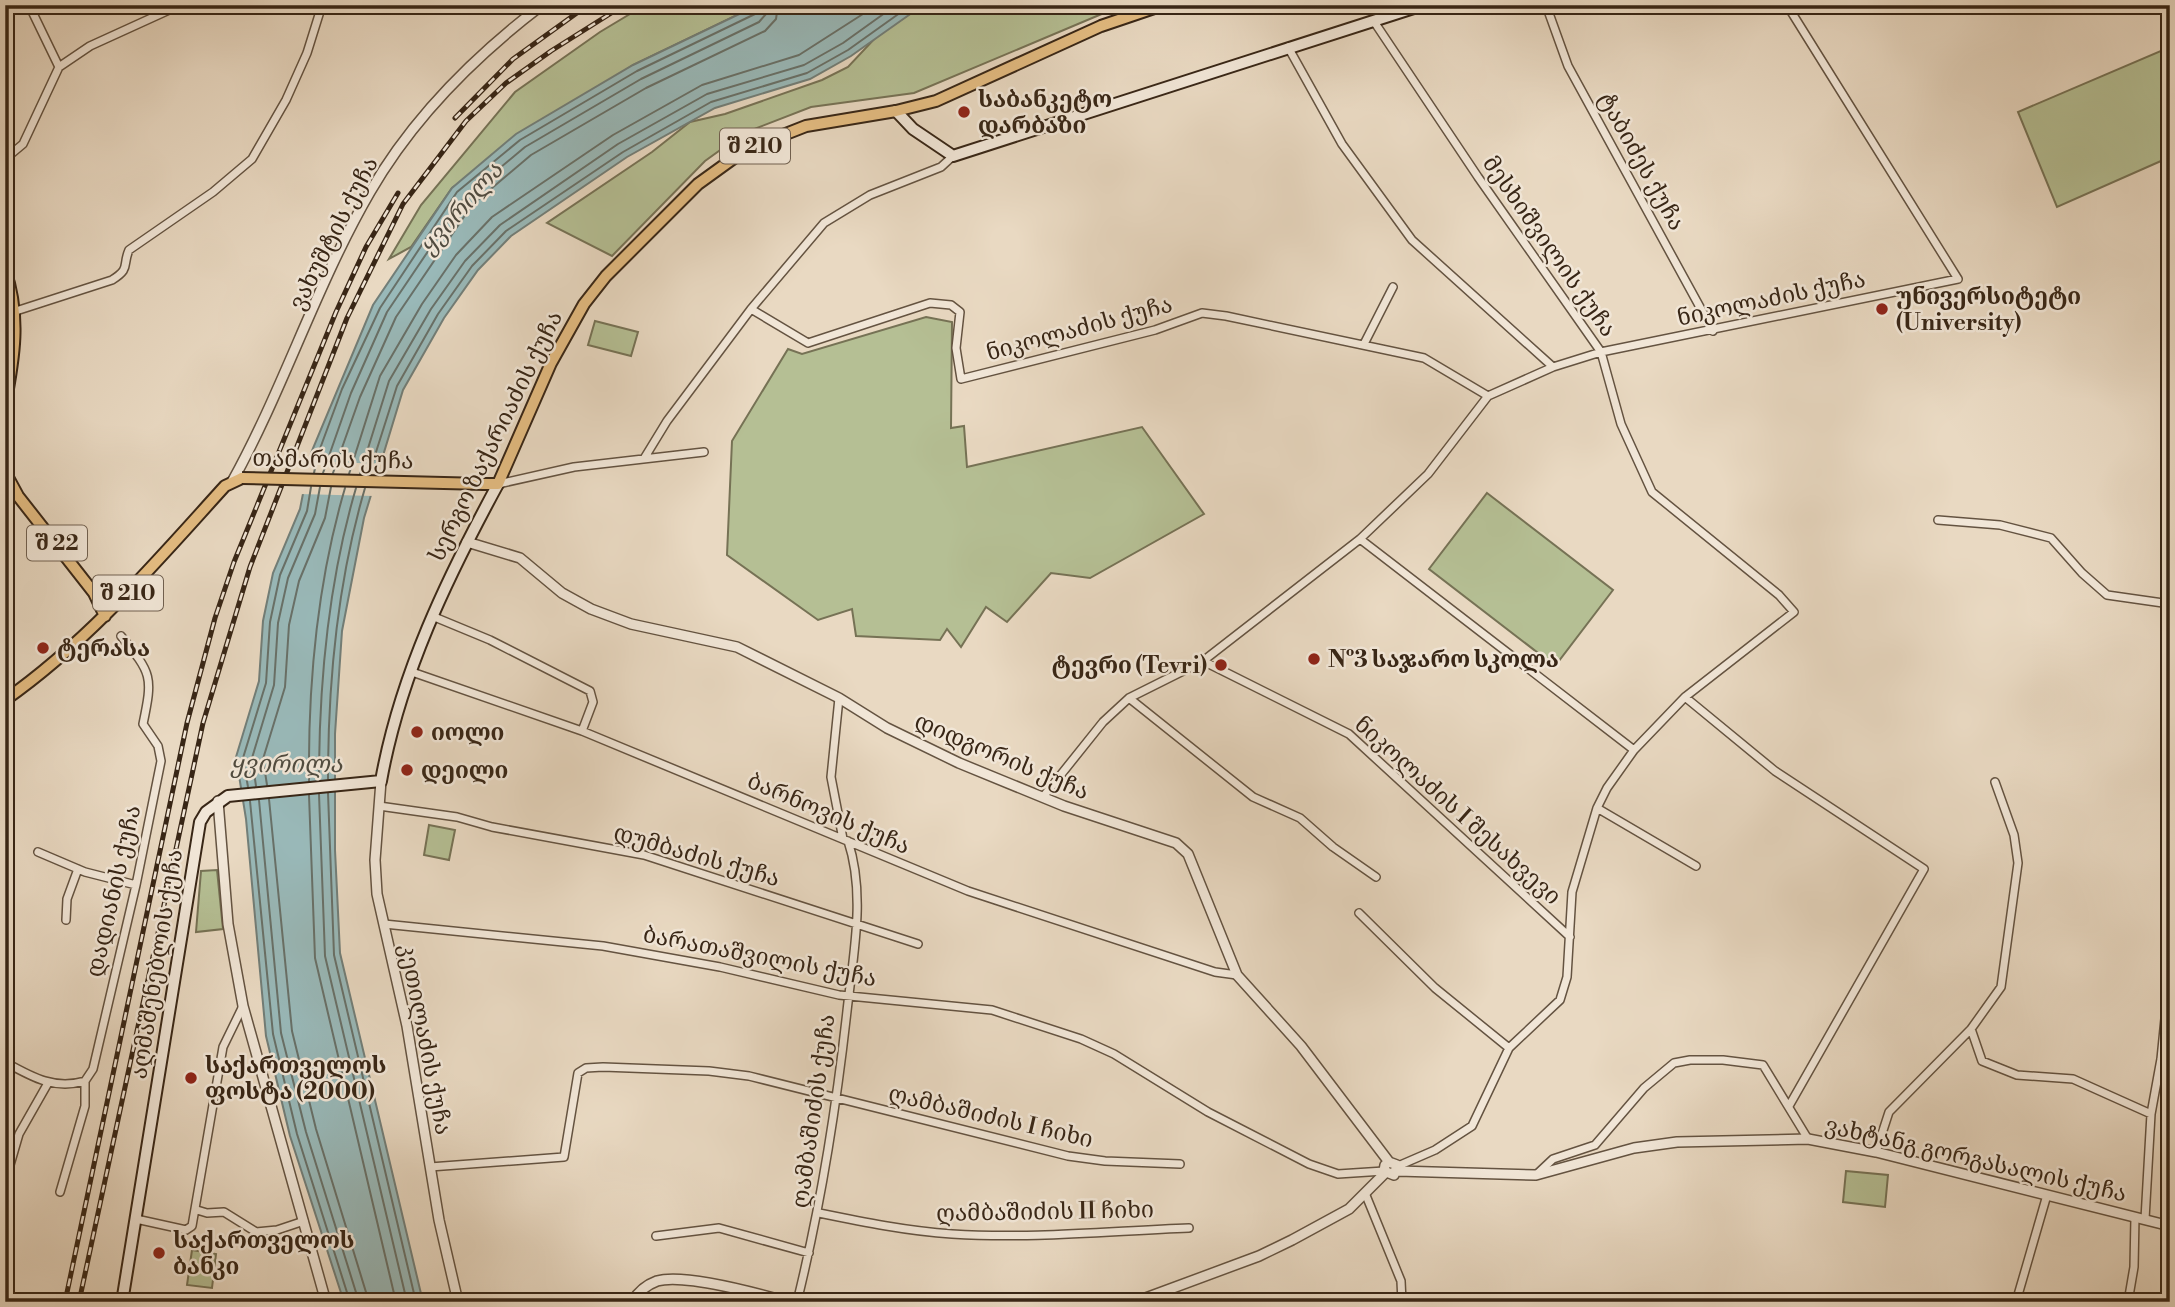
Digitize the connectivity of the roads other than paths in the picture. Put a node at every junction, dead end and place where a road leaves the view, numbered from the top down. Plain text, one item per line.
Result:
1 (29, 5) edge
2 (180, 5) edge
3 (322, 5) edge
4 (542, 5) edge
5 (1163, 5) edge
6 (1423, 5) edge
7 (1546, 5) edge
8 (1787, 5) edge
9 (1375, 23) junction
10 (1288, 47) junction
11 (59, 67) junction
12 (896, 111) junction
13 (953, 156) junction
14 (5, 159) edge
15 (5, 270) edge
16 (1393, 287) dead end
17 (751, 309) junction
18 (16, 311) junction
19 (1713, 331) junction
20 (1364, 344) junction
21 (1601, 352) junction
22 (1553, 366) junction
23 (1488, 396) junction
24 (5, 405) edge
25 (704, 452) dead end
26 (645, 457) junction
27 (5, 472) edge
28 (237, 480) junction
29 (498, 484) junction
30 (1938, 520) dead end
31 (1360, 539) junction
32 (467, 542) junction
33 (2170, 604) edge
34 (105, 616) junction
35 (432, 616) junction
36 (121, 635) dead end
37 (1203, 661) junction
38 (412, 672) junction
39 (1685, 697) junction
40 (839, 698) junction
41 (1129, 698) junction
42 (5, 699) edge
43 (582, 731) junction
44 (1634, 750) junction
45 (380, 781) junction
46 (1995, 782) dead end
47 (1043, 797) junction
48 (223, 799) junction
49 (379, 806) junction
50 (1597, 808) junction
51 (845, 840) junction
52 (38, 852) dead end
53 (1696, 866) dead end
54 (78, 869) junction
55 (1376, 877) dead end
56 (136, 885) junction
57 (1359, 912) dead end
58 (66, 920) dead end
59 (384, 924) junction
60 (856, 925) junction
61 (1570, 937) junction
62 (918, 944) dead end
63 (2170, 968) edge
64 (1237, 975) junction
65 (849, 996) junction
66 (243, 1006) junction
67 (1971, 1029) junction
68 (1509, 1048) junction
69 (5, 1062) edge
70 (85, 1081) junction
71 (48, 1083) junction
72 (837, 1100) junction
73 (1789, 1106) junction
74 (2151, 1114) junction
75 (1808, 1139) junction
76 (1876, 1152) junction
77 (1180, 1164) dead end
78 (1395, 1166) junction
79 (430, 1167) junction
80 (1385, 1172) junction
81 (1536, 1175) junction
82 (5, 1182) edge
83 (61, 1192) dead end
84 (1365, 1194) junction
85 (2047, 1195) junction
86 (197, 1210) junction
87 (819, 1213) junction
88 (2140, 1218) junction
89 (136, 1219) junction
90 (304, 1221) junction
91 (2170, 1226) edge
92 (1189, 1228) dead end
93 (656, 1236) dead end
94 (809, 1253) junction
95 (122, 1302) edge
96 (326, 1302) edge
97 (458, 1302) edge
98 (632, 1302) edge
99 (788, 1302) edge
100 (797, 1302) edge
101 (1135, 1302) edge
102 (1402, 1302) edge
103 (2015, 1302) edge
104 (2128, 1302) edge

1 - 11 street
2 - 11 street
3 - 18 street
4 - 28 street, ვახუშტის ქუჩა
5 - 12 main road, სერგო ზაქარიაძის ქუჩა / შ 210
6 - 9 main road
7 - 19 street, ტაბიძეს ქუჩა
8 - 19 street, ნიკოლაძის ქუჩა
9 - 10 main road
9 - 21 street, მესხიშვილის ქუჩა
10 - 13 main road
10 - 22 street
11 - 14 street
12 - 13 main road
12 - 29 main road, სერგო ზაქარიაძის ქუჩა / შ 210
13 - 17 street
15 - 18 main road
16 - 20 street
17 - 20 street, ნიკოლაძის ქუჩა
17 - 26 street
18 - 24 main road
19 - 21 street, ნიკოლაძის ქუჩა
20 - 23 street, ნიკოლაძის ქუჩა
21 - 22 street, ნიკოლაძის ქუჩა
21 - 39 street, მესხიშვილის ქუჩა
22 - 23 street, ნიკოლაძის ქუჩა
23 - 31 street, ნიკოლაძის ქუჩა
25 - 26 street
26 - 29 street
27 - 34 main road, შ 22
28 - 29 main road, თამარის ქუჩა, bridge
28 - 34 main road, თამარის ქუჩა / შ 210
29 - 32 main road, სერგო ზაქარიაძის ქუჩა
30 - 33 street
31 - 37 street, ნიკოლაძის ქუჩა
31 - 44 street
32 - 35 main road, სერგო ზაქარიაძის ქუჩა
32 - 40 street, დიდგორის ქუჩა
34 - 42 main road, თამარის ქუჩა / შ 210
35 - 38 main road, სერგო ზაქარიაძის ქუჩა
35 - 43 street
36 - 56 street, დადიანის ქუჩა
37 - 41 street, ნიკოლაძის ქუჩა
37 - 61 street, ნიკოლაძის I შესახვევი
38 - 43 street, ბარნოვის ქუჩა
38 - 45 main road, სერგო ზაქარიაძის ქუჩა
39 - 44 street
39 - 73 street
40 - 47 street, დიდგორის ქუჩა
40 - 51 street, ღამბაშიძის ქუჩა
41 - 47 street, ნიკოლაძის ქუჩა
41 - 55 street
43 - 51 street, ბარნოვის ქუჩა
44 - 50 street
45 - 48 main road
45 - 49 street, კეთილაძის ქუჩა
46 - 67 street
47 - 64 street, დიდგორის ქუჩა
48 - 66 street
48 - 89 main road, აღმაშენებლის ქუჩა
49 - 59 street, კეთილაძის ქუჩა
49 - 60 street, დუმბაძის ქუჩა
50 - 53 street
50 - 61 street
51 - 60 street, ღამბაშიძის ქუჩა
51 - 64 street, ბარნოვის ქუჩა
52 - 54 street
54 - 56 street
54 - 58 street
56 - 70 street, დადიანის ქუჩა
57 - 68 street
59 - 65 street, ბარათაშვილის ქუჩა
59 - 79 street, კეთილაძის ქუჩა
60 - 62 street, დუმბაძის ქუჩა
60 - 65 street, ღამბაშიძის ქუჩა
61 - 68 street
63 - 74 street
64 - 78 street, დიდგორის ქუჩა
65 - 72 street, ღამბაშიძის ქუჩა
65 - 80 street, ბარათაშვილის ქუჩა
66 - 86 street
66 - 90 street
67 - 74 street
67 - 76 street
68 - 78 street
69 - 71 street
70 - 71 street
70 - 83 street, დადიანის ქუჩა
71 - 82 street
72 - 77 street, ღამბაშიძის I ჩიხი
72 - 79 street, ღამბაშიძის I ჩიხი
72 - 87 street, ღამბაშიძის ქუჩა
73 - 75 street
73 - 81 street
74 - 88 street
75 - 76 street, ვახტანგ გორგასალის ქუჩა
75 - 81 street, ვახტანგ გორგასალის ქუჩა
76 - 85 street, ვახტანგ გორგასალის ქუჩა
78 - 80 street, ვახტანგ გორგასალის ქუჩა
78 - 81 street, ვახტანგ გორგასალის ქუჩა
79 - 97 street, კეთილაძის ქუჩა
80 - 84 street
84 - 101 street
84 - 102 street
85 - 88 street, ვახტანგ გორგასალის ქუჩა
85 - 103 street
86 - 89 street
86 - 90 street
87 - 92 street, ღამბაშიძის II ჩიხი
87 - 94 street, ღამბაშიძის ქუჩა
88 - 91 street, ვახტანგ გორგასალის ქუჩა
88 - 104 street
89 - 95 main road, აღმაშენებლის ქუჩა
90 - 96 street
93 - 94 street
94 - 100 street, ღამბაშიძის ქუჩა
98 - 99 street

